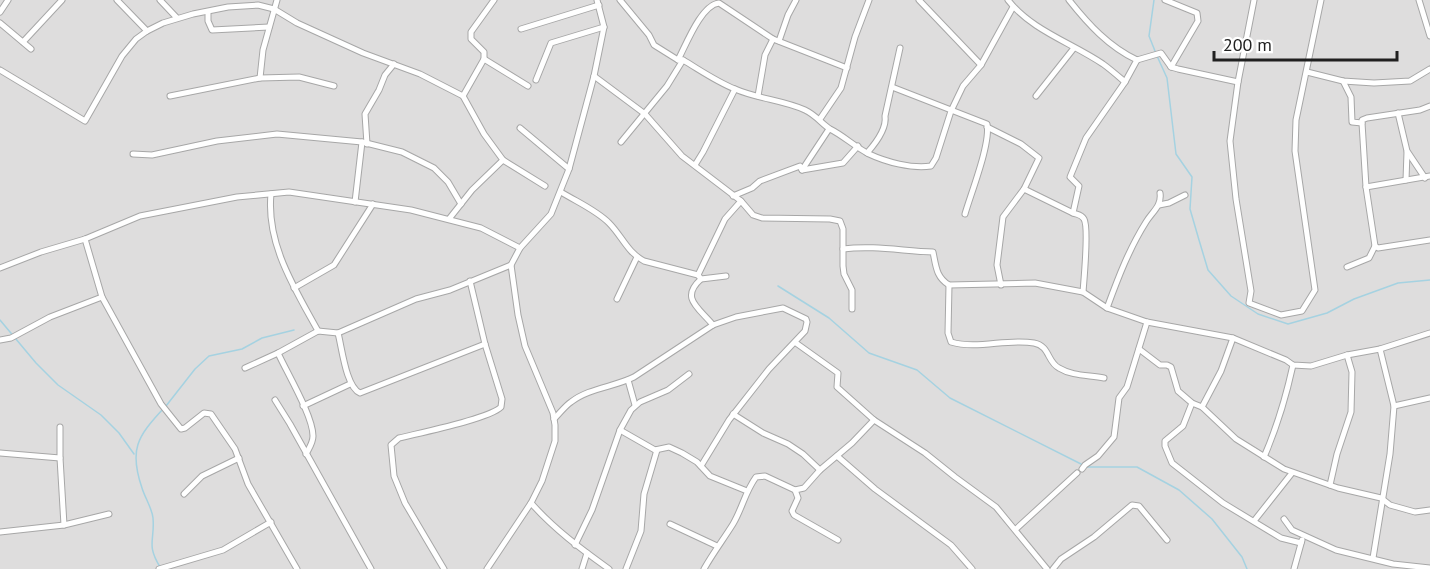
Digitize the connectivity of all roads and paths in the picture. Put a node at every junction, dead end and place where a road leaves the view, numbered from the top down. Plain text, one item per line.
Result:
1 (8, 0) edge
2 (63, 0) edge
3 (117, 0) edge
4 (160, 0) edge
5 (226, 0) edge
6 (277, 0) edge
7 (494, 0) edge
8 (796, 0) edge
9 (869, 0) edge
10 (919, 0) edge
11 (1008, 0) edge
12 (1069, 0) edge
13 (1165, 0) edge
14 (1254, 0) edge
15 (1321, 0) edge
16 (1419, 0) edge
17 (598, 2) edge
18 (624, 2) edge
19 (713, 2) edge
20 (228, 7) junction
21 (1013, 7) junction
22 (274, 9) junction
23 (0, 12) edge
24 (208, 13) junction
25 (177, 18) junction
26 (0, 23) edge
27 (269, 27) junction
28 (604, 27) junction
29 (521, 29) dead end
30 (147, 31) junction
31 (1430, 36) edge
32 (776, 40) junction
33 (23, 42) junction
34 (900, 48) dead end
35 (1074, 48) junction
36 (31, 49) dead end
37 (484, 59) junction
38 (681, 60) junction
39 (1137, 60) junction
40 (393, 64) junction
41 (981, 65) junction
42 (1172, 67) junction
43 (847, 68) junction
44 (1430, 69) edge
45 (0, 70) edge
46 (1307, 72) junction
47 (594, 76) junction
48 (260, 78) junction
49 (537, 80) dead end
50 (1343, 81) junction
51 (1125, 82) junction
52 (1238, 82) junction
53 (334, 86) dead end
54 (528, 86) dead end
55 (892, 87) junction
56 (735, 89) junction
57 (170, 96) dead end
58 (463, 96) junction
59 (758, 96) junction
60 (1036, 96) dead end
61 (1430, 106) edge
62 (951, 111) junction
63 (1398, 113) junction
64 (645, 114) junction
65 (820, 119) junction
66 (1362, 123) junction
67 (987, 127) junction
68 (520, 128) dead end
69 (829, 129) junction
70 (621, 142) dead end
71 (365, 143) junction
72 (858, 146) junction
73 (1407, 151) junction
74 (867, 153) junction
75 (133, 154) dead end
76 (503, 160) junction
77 (695, 165) junction
78 (569, 169) junction
79 (802, 170) junction
80 (1427, 177) edge
81 (1406, 180) junction
82 (545, 186) dead end
83 (1366, 187) junction
84 (1024, 189) junction
85 (561, 192) junction
86 (271, 194) junction
87 (1160, 194) dead end
88 (1185, 195) dead end
89 (733, 196) junction
90 (741, 201) junction
91 (355, 202) junction
92 (373, 204) junction
93 (461, 204) junction
94 (1159, 205) junction
95 (1073, 213) junction
96 (966, 214) dead end
97 (449, 219) junction
98 (85, 239) junction
99 (1430, 240) edge
100 (1375, 246) junction
101 (520, 248) junction
102 (843, 249) junction
103 (637, 257) junction
104 (511, 265) junction
105 (1347, 267) dead end
106 (0, 268) edge
107 (726, 276) dead end
108 (700, 277) junction
109 (470, 281) junction
110 (949, 285) junction
111 (1001, 285) junction
112 (294, 288) junction
113 (1083, 292) junction
114 (102, 297) junction
115 (617, 299) dead end
116 (1107, 308) junction
117 (852, 309) dead end
118 (1147, 322) junction
119 (713, 325) junction
120 (318, 331) junction
121 (338, 333) junction
122 (1430, 333) edge
123 (1233, 338) junction
124 (0, 340) edge
125 (796, 343) junction
126 (485, 344) junction
127 (1139, 349) junction
128 (1380, 349) junction
129 (278, 353) junction
130 (1347, 355) junction
131 (1293, 365) junction
132 (245, 368) dead end
133 (689, 374) dead end
134 (1104, 378) dead end
135 (628, 380) junction
136 (350, 384) junction
137 (1430, 398) edge
138 (275, 400) dead end
139 (1192, 404) junction
140 (635, 405) junction
141 (303, 406) junction
142 (1394, 406) junction
143 (1202, 407) junction
144 (733, 414) junction
145 (554, 419) junction
146 (874, 420) junction
147 (60, 427) dead end
148 (620, 430) junction
149 (657, 450) junction
150 (0, 453) edge
151 (306, 454) junction
152 (837, 456) junction
153 (1264, 457) junction
154 (60, 458) junction
155 (239, 458) junction
156 (701, 466) junction
157 (820, 470) junction
158 (1292, 472) junction
159 (1330, 485) junction
160 (795, 490) junction
161 (747, 491) junction
162 (184, 494) dead end
163 (1381, 498) junction
164 (531, 503) junction
165 (1430, 510) edge
166 (109, 514) dead end
167 (1284, 519) dead end
168 (1254, 520) junction
169 (271, 522) junction
170 (670, 524) dead end
171 (64, 525) junction
172 (1016, 529) junction
173 (0, 532) edge
174 (1304, 536) junction
175 (838, 540) dead end
176 (1167, 540) dead end
177 (1301, 543) junction
178 (575, 545) junction
179 (717, 546) junction
180 (587, 553) junction
181 (1373, 558) junction
182 (1430, 568) edge
183 (159, 569) edge
184 (297, 569) edge
185 (371, 569) edge
186 (444, 569) edge
187 (487, 569) edge
188 (582, 569) edge
189 (609, 569) edge
190 (626, 569) edge
191 (704, 569) edge
192 (972, 569) edge
193 (1047, 569) edge
194 (1053, 569) edge
195 (1294, 569) edge

1 - 23 street
2 - 33 street
3 - 30 street
4 - 25 street
5 - 20 street
6 - 22 street
7 - 37 street
8 - 32 street
9 - 43 street
10 - 41 street
11 - 21 street
12 - 39 street
13 - 42 street
14 - 52 street
15 - 46 street
16 - 31 street
17 - 28 street
17 - 29 street
18 - 38 street
19 - 32 street
19 - 38 street
20 - 22 street
20 - 24 street
21 - 35 street
21 - 41 street
22 - 27 street
22 - 40 street
24 - 25 street
24 - 27 street
25 - 30 street
26 - 33 street
27 - 48 street
28 - 47 street
28 - 49 street
30 - 45 street
32 - 43 street
32 - 59 street
33 - 36 street
34 - 55 street
35 - 51 street
35 - 60 street
37 - 54 street
37 - 58 street
38 - 56 street
38 - 64 street
39 - 42 street
39 - 51 street
40 - 58 street
40 - 71 street
41 - 62 street
42 - 52 street
43 - 65 street
44 - 50 street
46 - 50 street
46 - 52 street
47 - 64 street
47 - 78 street
48 - 53 street
48 - 57 street
50 - 66 street
51 - 95 street
55 - 62 street
55 - 74 street
56 - 59 street
56 - 77 street
58 - 76 street
59 - 65 street
61 - 63 street
62 - 67 street
62 - 74 street
63 - 66 street
63 - 73 street
64 - 70 street
64 - 77 street
65 - 69 street
66 - 83 street
67 - 84 street
67 - 96 street
68 - 78 street
69 - 72 street
69 - 79 street
71 - 75 street
71 - 91 street
71 - 93 street
72 - 74 street
72 - 79 street
73 - 80 street
73 - 81 street
76 - 82 street
76 - 93 street
77 - 89 street
78 - 85 street
79 - 89 street
80 - 81 street
81 - 83 street
83 - 100 street
84 - 95 street
84 - 111 street
85 - 101 street
85 - 103 street
86 - 91 street
86 - 98 street
86 - 112 street
87 - 94 street
88 - 94 street
89 - 90 street
90 - 102 street
90 - 108 street
91 - 92 street
92 - 97 street
92 - 112 street
93 - 97 street
94 - 116 street
95 - 113 street
97 - 101 street
98 - 106 street
98 - 114 street
99 - 100 street
100 - 105 street
101 - 104 street
102 - 110 street
102 - 117 street
103 - 108 street
103 - 115 street
104 - 109 street
104 - 145 street
107 - 108 street
108 - 119 street
109 - 121 street
109 - 126 street
110 - 111 street
110 - 134 street
111 - 113 street
112 - 120 street
113 - 116 street
114 - 124 street
114 - 155 street
116 - 118 street
118 - 123 street
118 - 127 street
119 - 125 street
119 - 135 street
120 - 121 street
120 - 129 street
121 - 136 street
122 - 128 street
123 - 131 street
123 - 143 street
125 - 144 street
125 - 146 street
126 - 136 street
126 - 186 street
127 - 139 street
127 - 172 street
128 - 130 street
128 - 142 street
129 - 132 street
129 - 141 street
130 - 131 street
130 - 159 street
131 - 153 street
133 - 140 street
135 - 140 street
135 - 145 street
136 - 141 street
137 - 142 street
138 - 151 street
139 - 143 street
139 - 168 street
140 - 148 street
141 - 151 street
142 - 163 street
143 - 153 street
144 - 156 street
144 - 157 street
145 - 164 street
146 - 152 street
146 - 172 street
147 - 154 street
148 - 149 street
148 - 178 street
149 - 156 street
149 - 190 street
150 - 154 street
151 - 185 street
152 - 157 street
152 - 192 street
153 - 158 street
154 - 171 street
155 - 162 street
155 - 169 street
156 - 161 street
157 - 160 street
158 - 159 street
158 - 168 street
159 - 163 street
160 - 161 street
160 - 175 street
161 - 179 street
163 - 165 street
163 - 181 street
164 - 178 street
164 - 187 street
166 - 171 street
167 - 174 street
168 - 177 street
169 - 183 street
169 - 184 street
170 - 179 street
171 - 173 street
172 - 193 street
174 - 177 street
174 - 181 street
176 - 194 street
177 - 195 street
178 - 180 street
179 - 191 street
180 - 188 street
180 - 189 street
181 - 182 street

